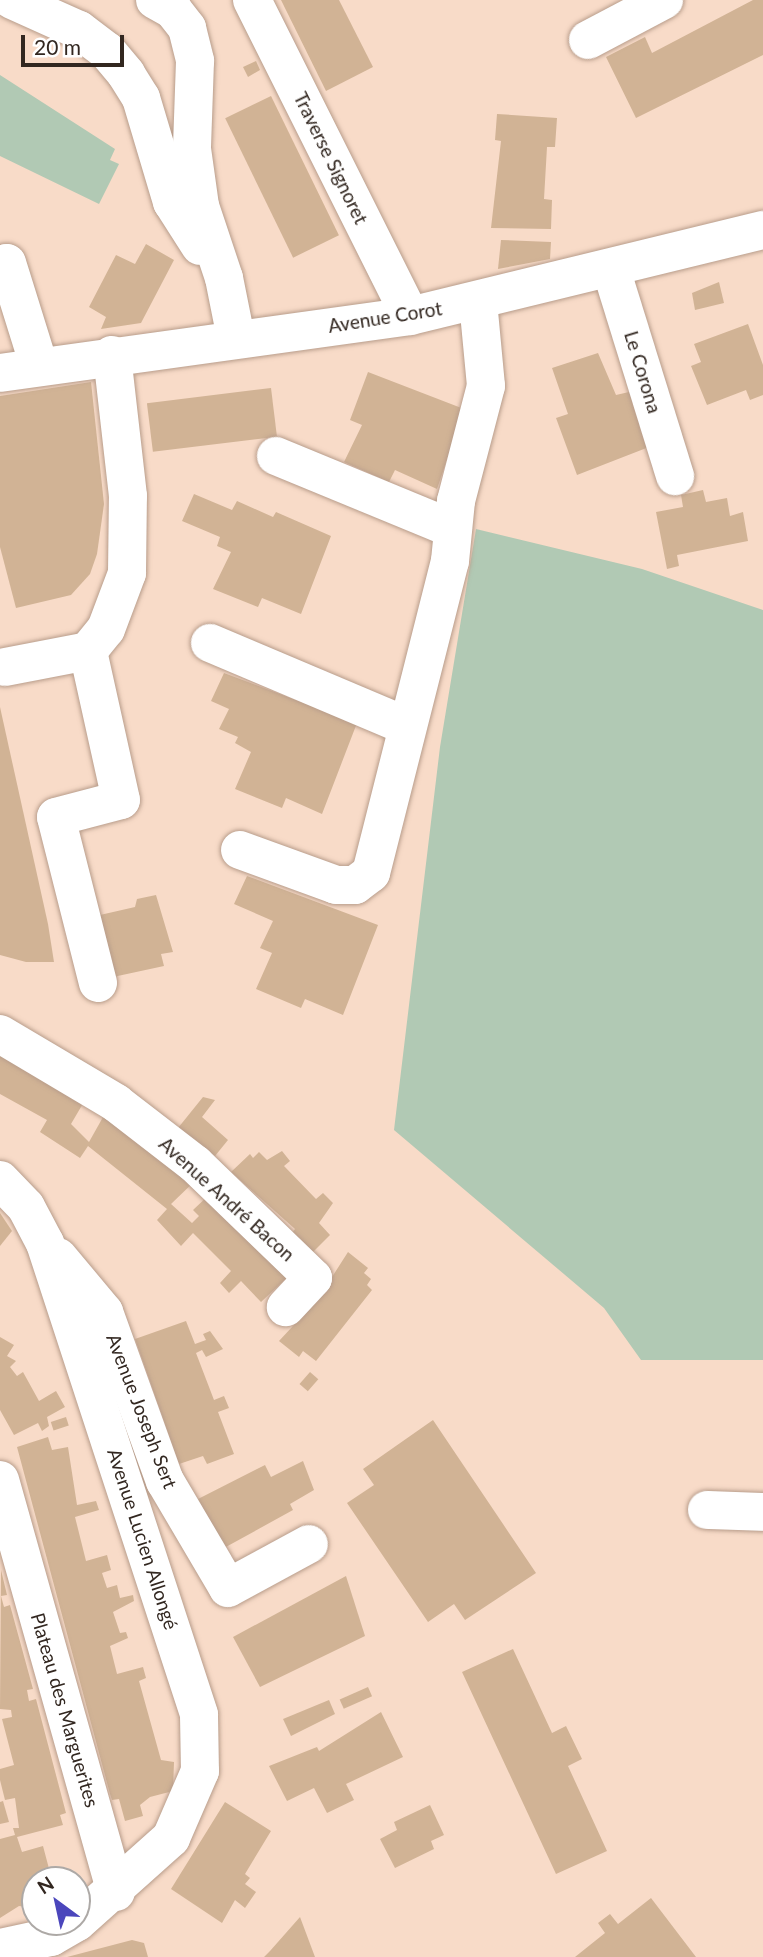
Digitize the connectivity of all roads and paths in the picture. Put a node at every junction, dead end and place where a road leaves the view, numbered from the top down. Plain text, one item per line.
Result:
1 (12, 0) edge
2 (155, 0) edge
3 (252, 0) edge
4 (664, 0) edge
5 (588, 40) dead end
6 (763, 230) edge
7 (215, 258) junction
8 (0, 265) edge
9 (611, 269) junction
10 (478, 301) junction
11 (410, 316) junction
12 (236, 338) junction
13 (112, 355) junction
14 (39, 366) junction
15 (0, 373) edge
16 (276, 456) dead end
17 (675, 476) dead end
18 (453, 529) junction
19 (210, 643) dead end
20 (88, 651) junction
21 (5, 667) dead end
22 (404, 724) junction
23 (240, 850) dead end
24 (98, 983) dead end
25 (0, 1034) edge
26 (0, 1180) edge
27 (46, 1242) junction
28 (286, 1307) dead end
29 (0, 1480) edge
30 (707, 1510) dead end
31 (763, 1512) edge
32 (309, 1544) dead end
33 (116, 1892) junction
34 (91, 1911) edge
35 (53, 1936) edge
36 (0, 1948) edge

1 - 7 street
2 - 7 street
3 - 11 street, Traverse Signoret
4 - 5 street
6 - 9 street, Avenue Corot
7 - 12 street
8 - 14 street
9 - 10 street, Avenue Corot
9 - 17 street, Le Corona
10 - 11 street, Avenue Corot
10 - 18 street
11 - 12 street, Avenue Corot
12 - 13 street, Avenue Corot
13 - 14 street, Avenue Corot
13 - 20 street
14 - 15 street, Avenue Corot
16 - 18 street
18 - 22 street
19 - 22 street
20 - 21 street
20 - 24 street
22 - 23 street
25 - 28 street, Avenue André Bacon
26 - 27 street, Avenue Lucien Allongé
27 - 32 street, Avenue Joseph Sert
27 - 33 street, Avenue Lucien Allongé
29 - 33 street, Plateau des Marguerites
30 - 31 street
33 - 34 street
35 - 36 street

